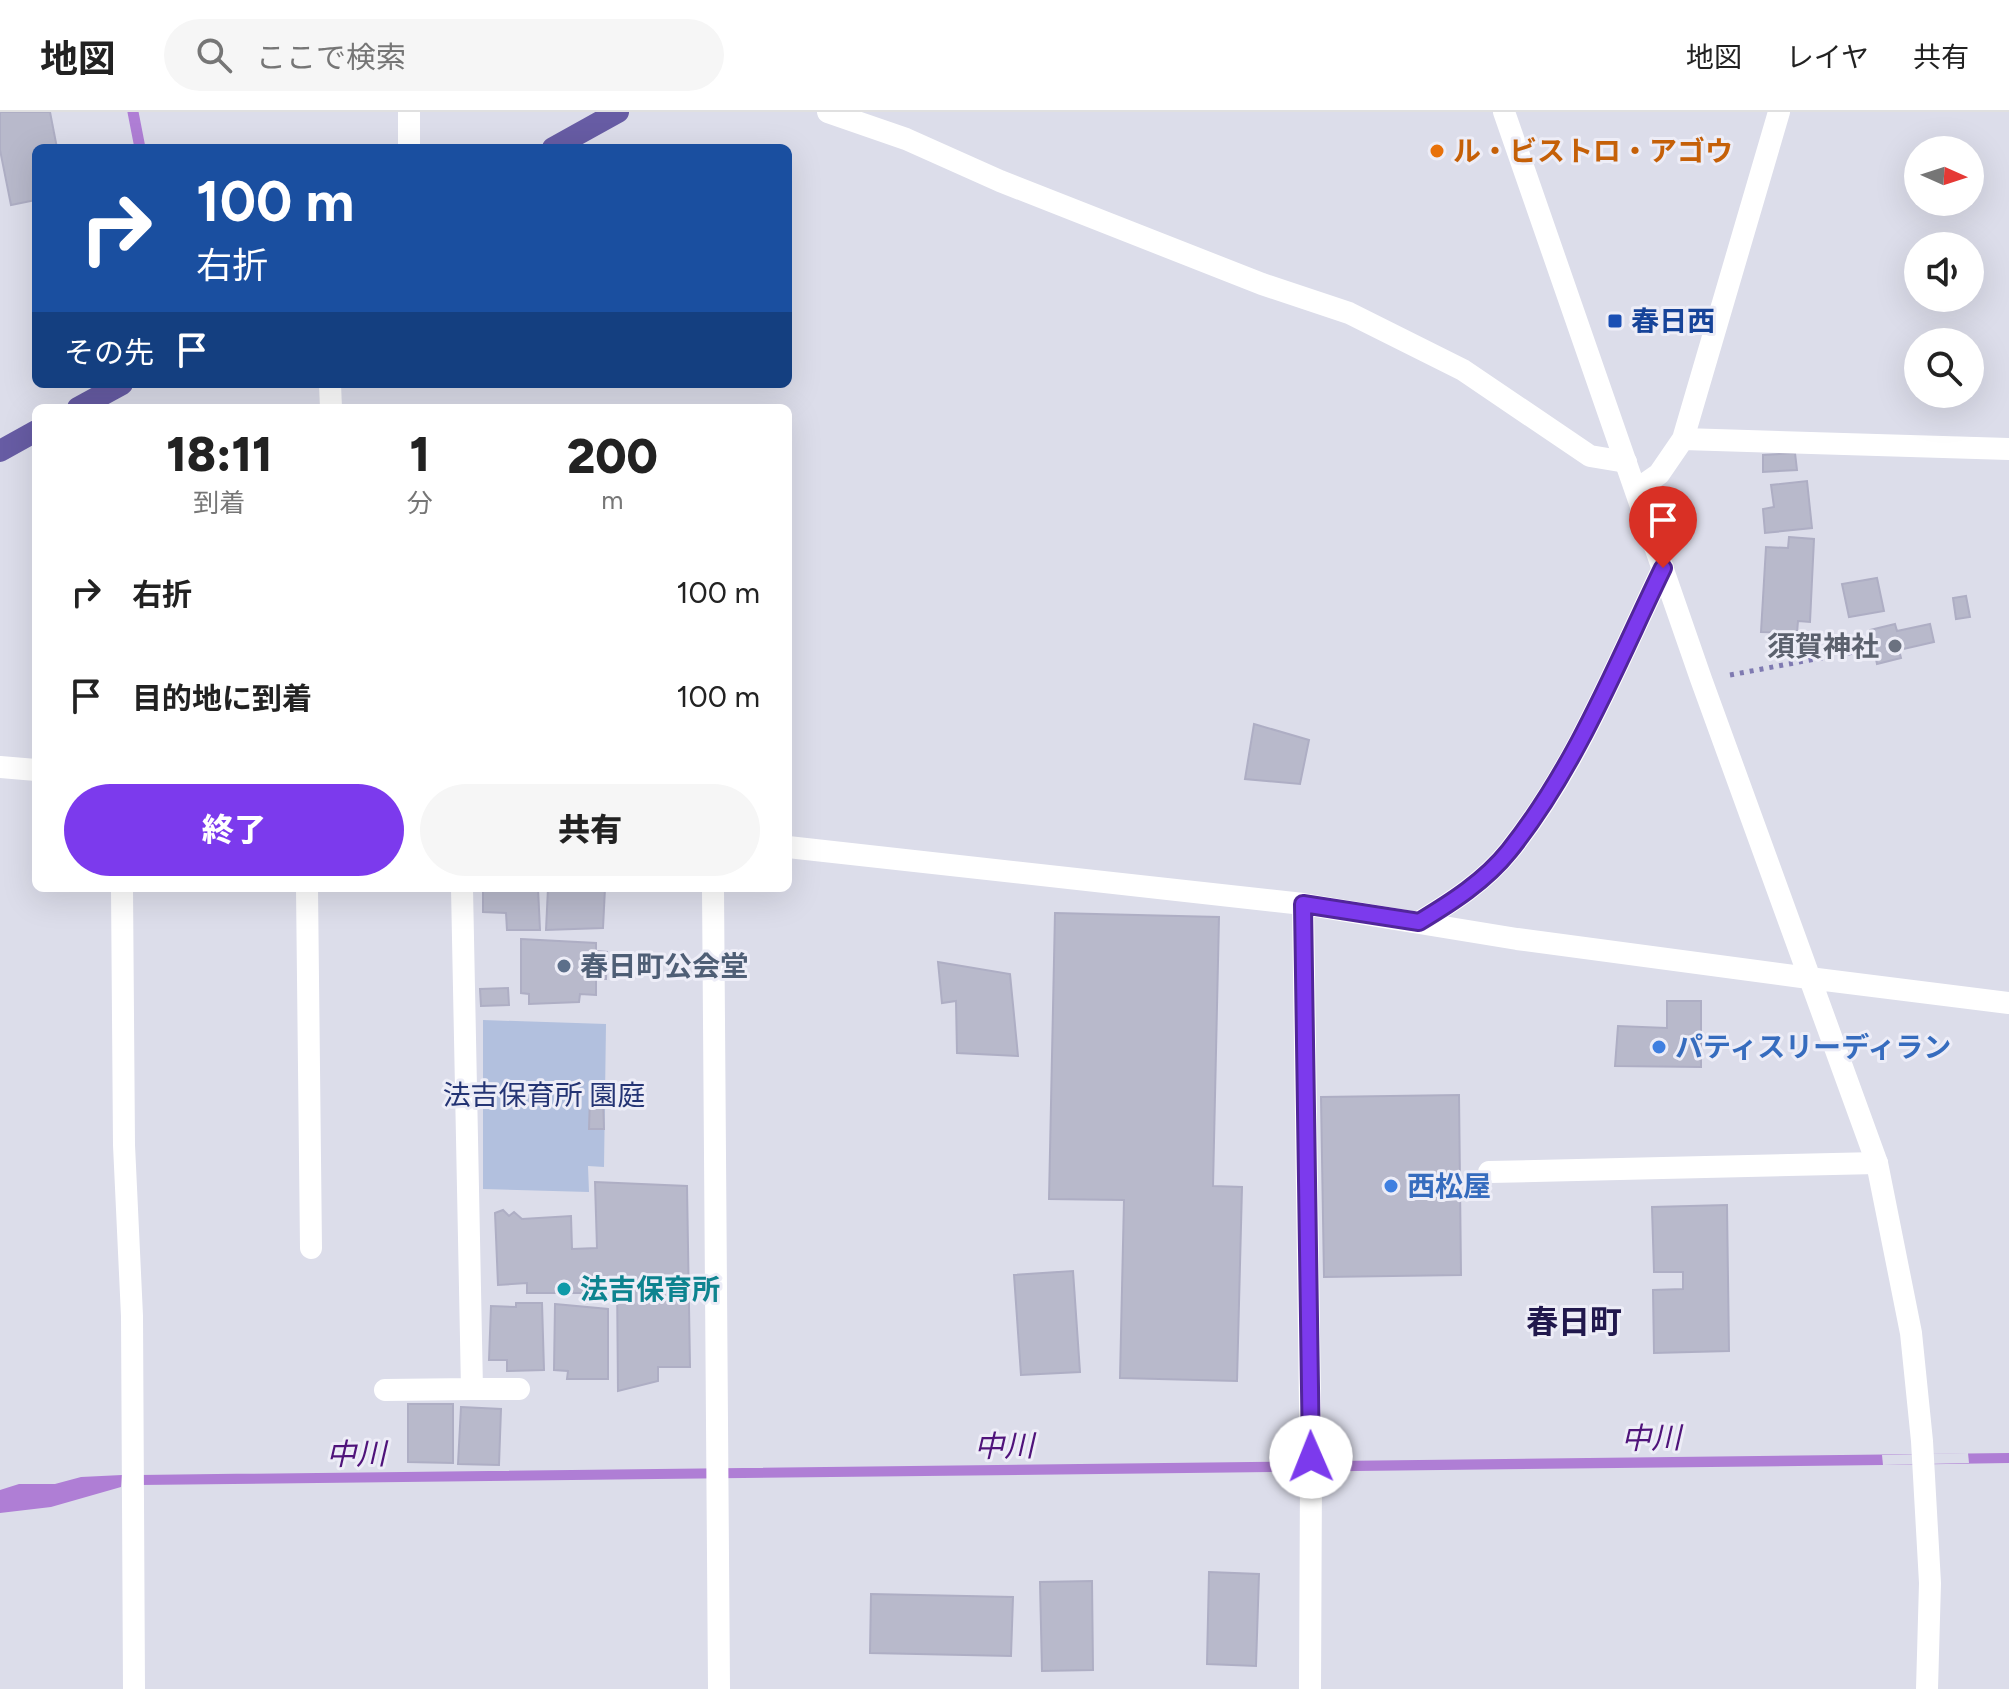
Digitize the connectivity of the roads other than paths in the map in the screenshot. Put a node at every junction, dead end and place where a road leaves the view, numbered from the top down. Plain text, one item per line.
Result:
1 (409, 112) edge
2 (618, 112) edge
3 (828, 112) edge
4 (1504, 112) edge
5 (1779, 112) edge
6 (409, 144) edge
7 (560, 144) edge
8 (115, 388) edge
9 (85, 404) edge
10 (32, 433) edge
11 (1683, 439) junction
12 (2009, 449) edge
13 (0, 451) edge
14 (1626, 462) junction
15 (1636, 490) junction
16 (1663, 568) junction
17 (0, 767) edge
18 (32, 770) edge
19 (792, 847) edge
20 (122, 892) edge
21 (307, 892) edge
22 (462, 892) edge
23 (713, 892) edge
24 (1303, 904) junction
25 (1419, 922) junction
26 (1809, 978) junction
27 (2009, 1003) edge
28 (1877, 1163) junction
29 (1489, 1172) dead end
30 (311, 1248) dead end
31 (472, 1389) junction
32 (519, 1389) dead end
33 (385, 1390) dead end
34 (134, 1689) edge
35 (719, 1689) edge
36 (1310, 1689) edge
37 (1927, 1689) edge

1 - 6 street
2 - 7 main road
3 - 14 street
4 - 14 street
5 - 11 street
8 - 9 main road
10 - 13 main road
11 - 12 street
11 - 15 street
14 - 15 street
15 - 16 street
16 - 25 street
16 - 26 street
17 - 18 street
19 - 24 street
20 - 34 street
21 - 30 street
22 - 31 street
23 - 35 street
24 - 25 street
24 - 36 street
25 - 26 street
26 - 27 street
26 - 28 street
28 - 29 street
28 - 37 street
31 - 32 street
31 - 33 street

